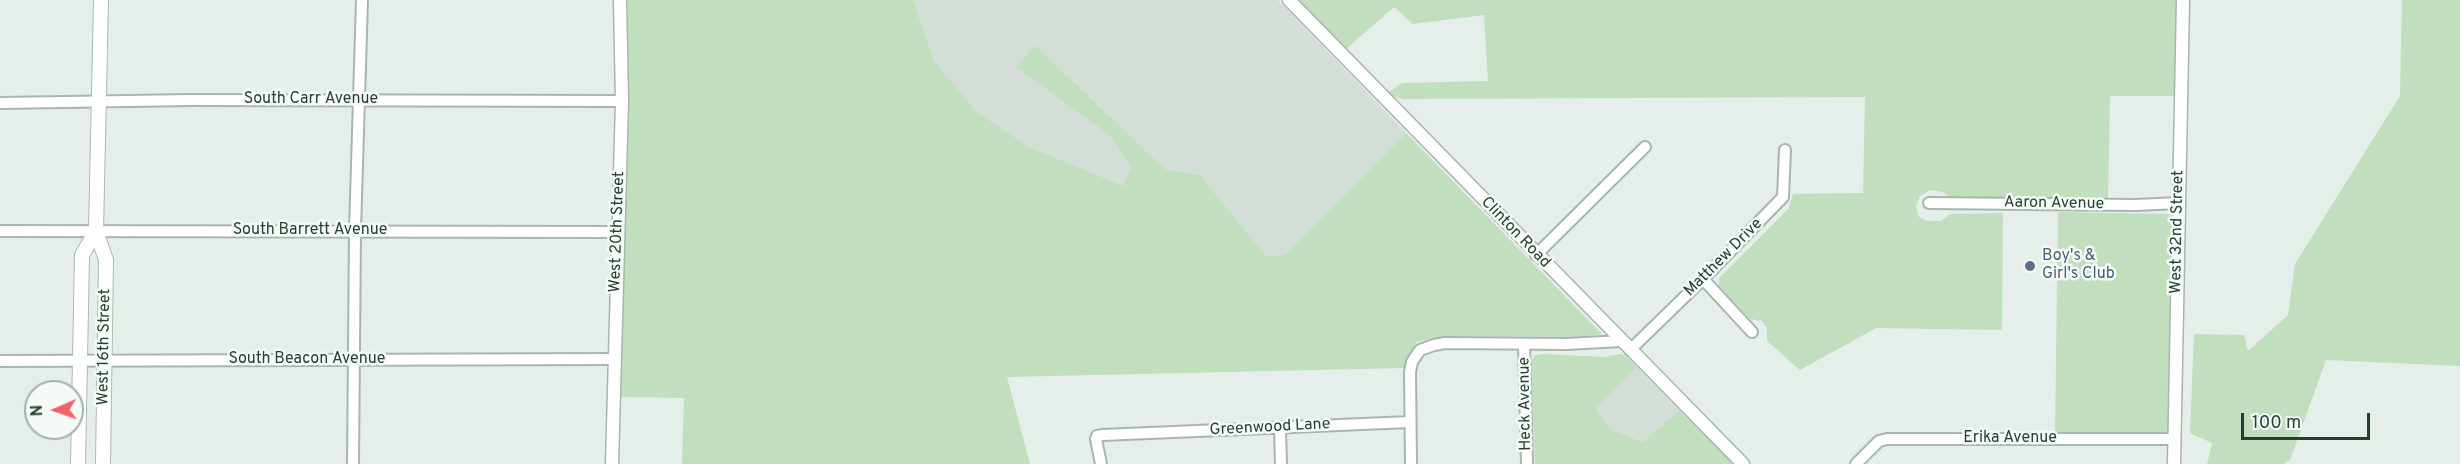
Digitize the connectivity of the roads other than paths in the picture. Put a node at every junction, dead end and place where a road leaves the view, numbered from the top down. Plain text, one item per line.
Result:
1 (102, 0) edge
2 (362, 0) edge
3 (620, 0) edge
4 (1289, 0) edge
5 (2183, 0) edge
6 (359, 100) junction
7 (622, 101) junction
8 (100, 102) junction
9 (0, 103) edge
10 (1645, 147) dead end
11 (1785, 150) dead end
12 (1929, 203) dead end
13 (2178, 203) junction
14 (0, 231) edge
15 (96, 231) junction
16 (355, 231) junction
17 (619, 232) junction
18 (1536, 255) junction
19 (1703, 279) junction
20 (1752, 332) dead end
21 (1524, 344) junction
22 (1625, 346) junction
23 (614, 359) junction
24 (354, 360) junction
25 (79, 361) junction
26 (105, 361) junction
27 (0, 362) edge
28 (1410, 422) junction
29 (1280, 428) junction
30 (2174, 440) junction
31 (78, 464) edge
32 (103, 464) edge
33 (353, 464) edge
34 (612, 464) edge
35 (1101, 464) edge
36 (1281, 464) edge
37 (1411, 464) edge
38 (1527, 464) edge
39 (1743, 464) edge
40 (1856, 464) edge
41 (2174, 464) edge

1 - 8 main road, West 16th Street
2 - 6 street
3 - 7 street, West 20th Street
4 - 18 street, Clinton Road
5 - 13 street, West 32nd Street
6 - 7 street, South Carr Avenue
6 - 8 street, South Carr Avenue
6 - 16 street
7 - 17 street, West 20th Street
8 - 9 street, South Carr Avenue
8 - 15 main road, West 16th Street
10 - 18 street
11 - 19 street, Matthew Drive
12 - 13 street, Aaron Avenue
13 - 30 street, West 32nd Street
14 - 15 street, South Barrett Avenue
15 - 16 street, South Barrett Avenue
15 - 25 main road, West 16th Street
15 - 26 main road, West 16th Street
16 - 17 street, South Barrett Avenue
16 - 24 street
17 - 23 street, West 20th Street
18 - 22 street, Clinton Road
19 - 20 street
19 - 22 street, Matthew Drive
21 - 22 street
21 - 28 street
21 - 38 street, Heck Avenue
22 - 39 street, Clinton Road
23 - 24 street, South Beacon Avenue
23 - 34 street, West 20th Street
24 - 26 street, South Beacon Avenue
24 - 33 street
25 - 26 street, South Beacon Avenue
25 - 27 street, South Beacon Avenue
25 - 31 main road, West 16th Street
26 - 32 main road, West 16th Street
28 - 29 street, Greenwood Lane
28 - 37 street
29 - 35 street, Greenwood Lane
29 - 36 street
30 - 40 street, Erika Avenue
30 - 41 street, West 32nd Street

